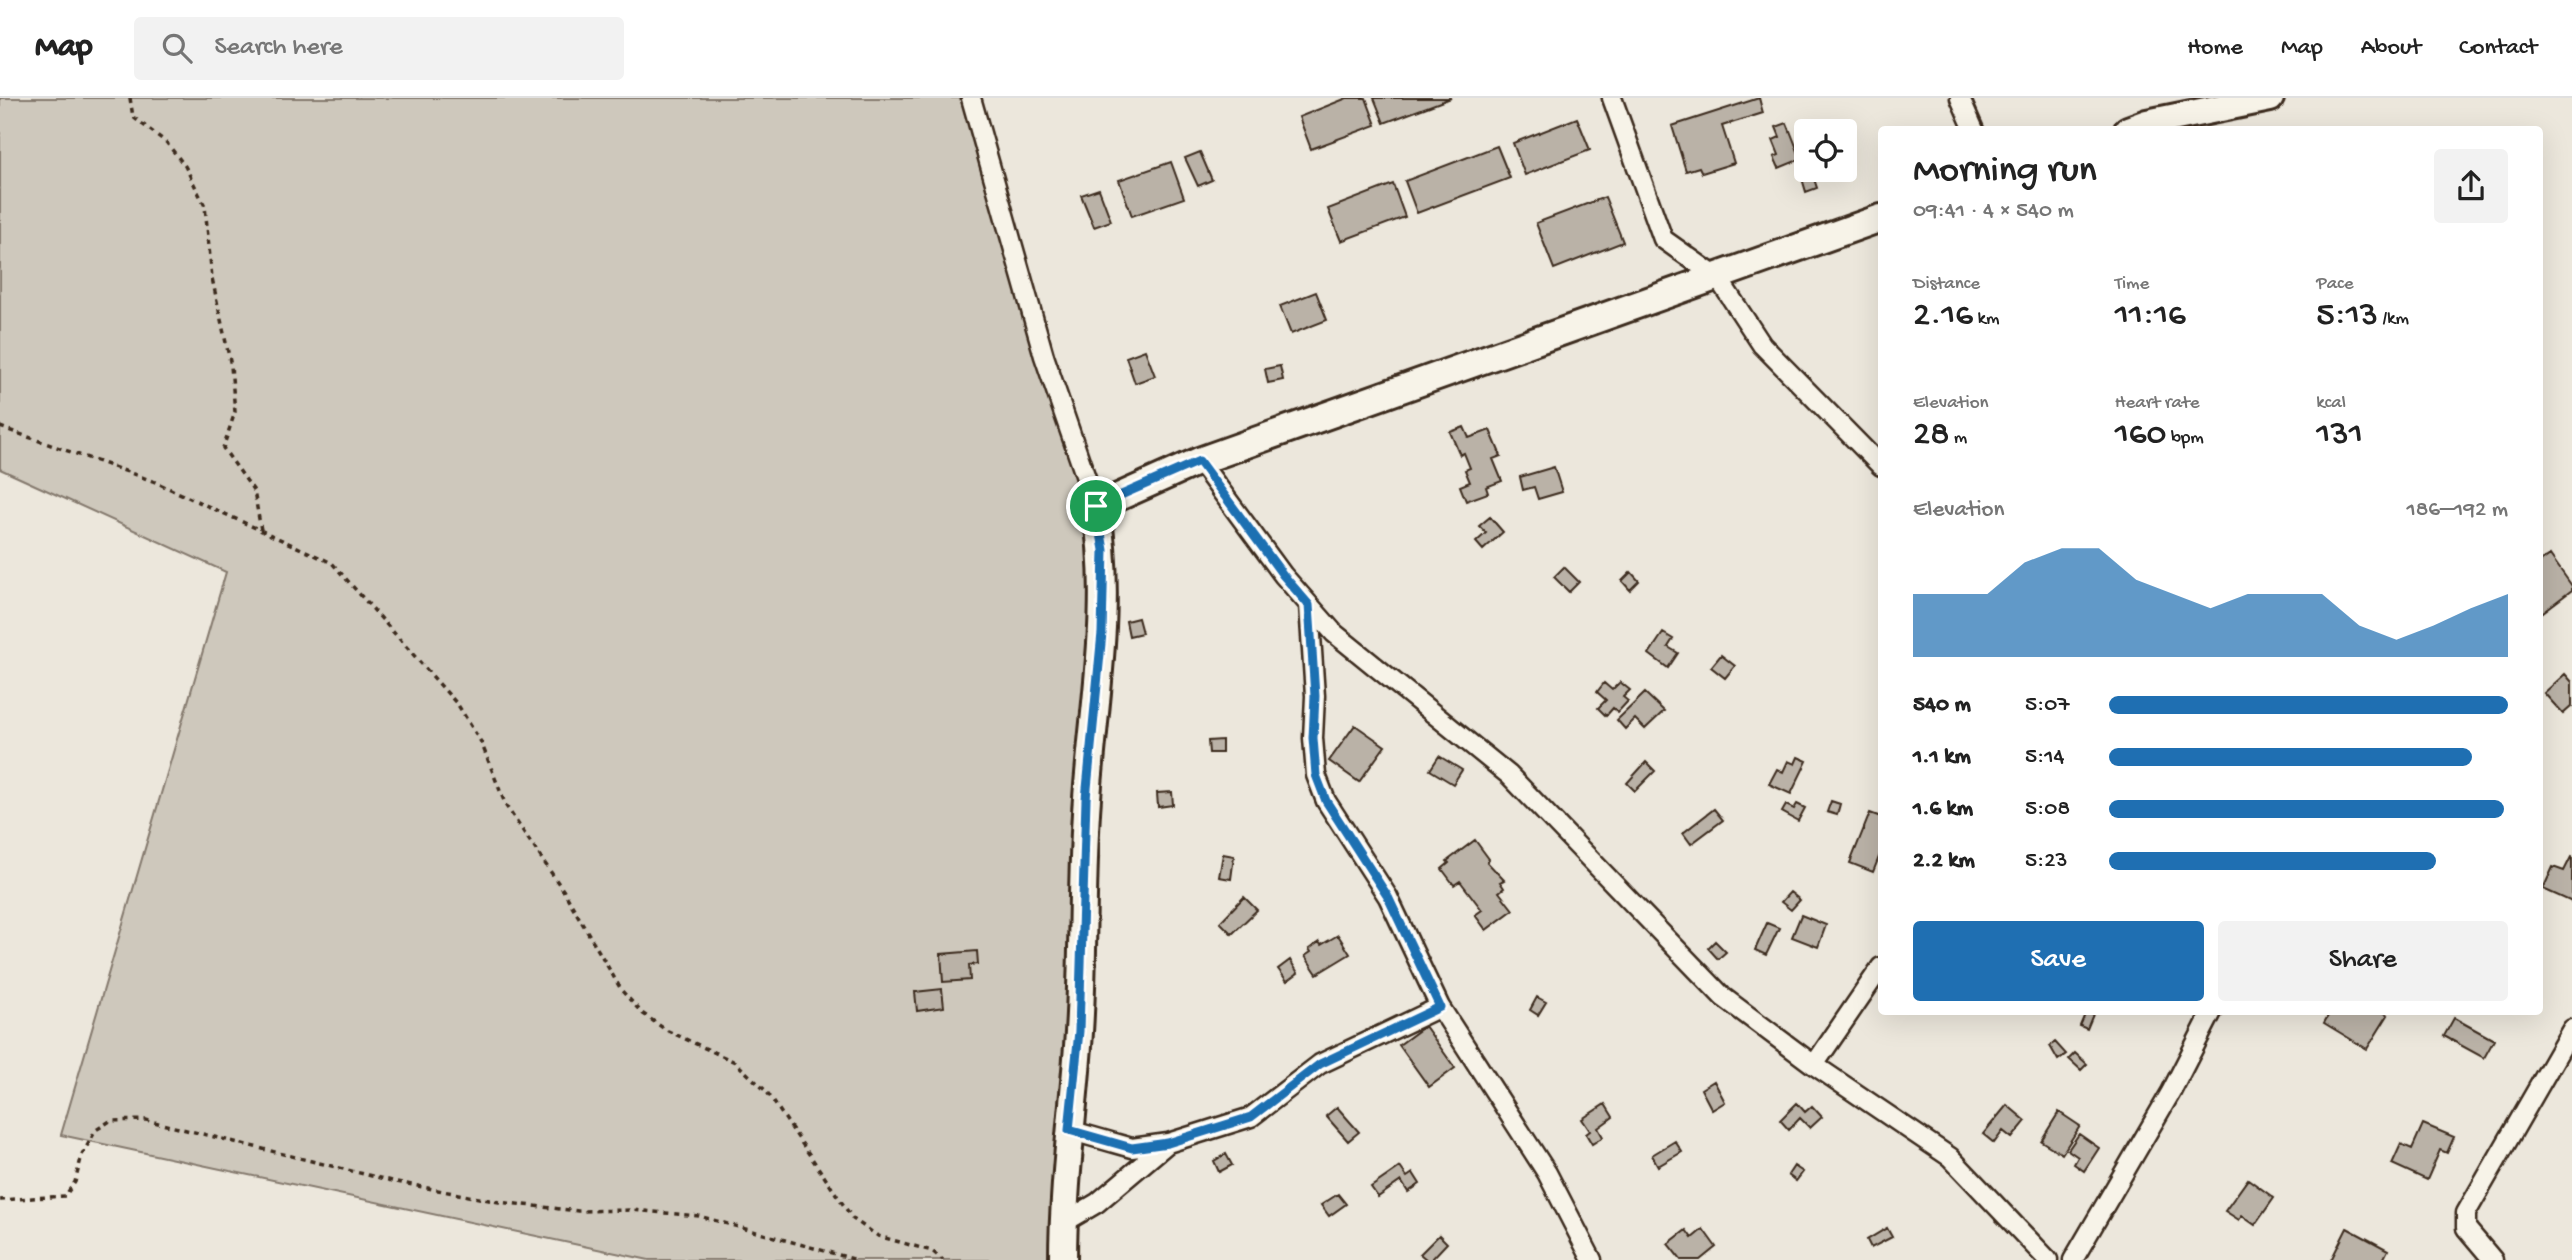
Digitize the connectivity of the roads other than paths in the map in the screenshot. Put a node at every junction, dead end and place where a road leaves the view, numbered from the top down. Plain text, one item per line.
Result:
1 (971, 98) edge
2 (1612, 98) edge
3 (1960, 98) edge
4 (2270, 98) edge
5 (1973, 126) edge
6 (2139, 126) edge
7 (1878, 219) edge
8 (1718, 278) junction
9 (1199, 461) junction
10 (1878, 463) edge
11 (1096, 506) junction
12 (1309, 605) junction
13 (1878, 971) edge
14 (1440, 1007) junction
15 (2210, 1015) edge
16 (2572, 1029) edge
17 (1814, 1065) junction
18 (1069, 1130) junction
19 (1168, 1143) junction
20 (1063, 1223) junction
21 (1063, 1260) edge
22 (1592, 1260) edge
23 (2048, 1260) edge
24 (2073, 1260) edge
25 (2493, 1260) edge

1 - 11 street
2 - 8 street
3 - 5 street
4 - 6 street
7 - 8 street
8 - 9 street
8 - 10 street
9 - 11 street
9 - 12 street
11 - 18 street
12 - 14 street
12 - 17 street
13 - 17 street
14 - 19 street
14 - 22 street
15 - 24 street
16 - 25 street
17 - 23 street
18 - 19 street
18 - 20 street
19 - 20 street
20 - 21 street

